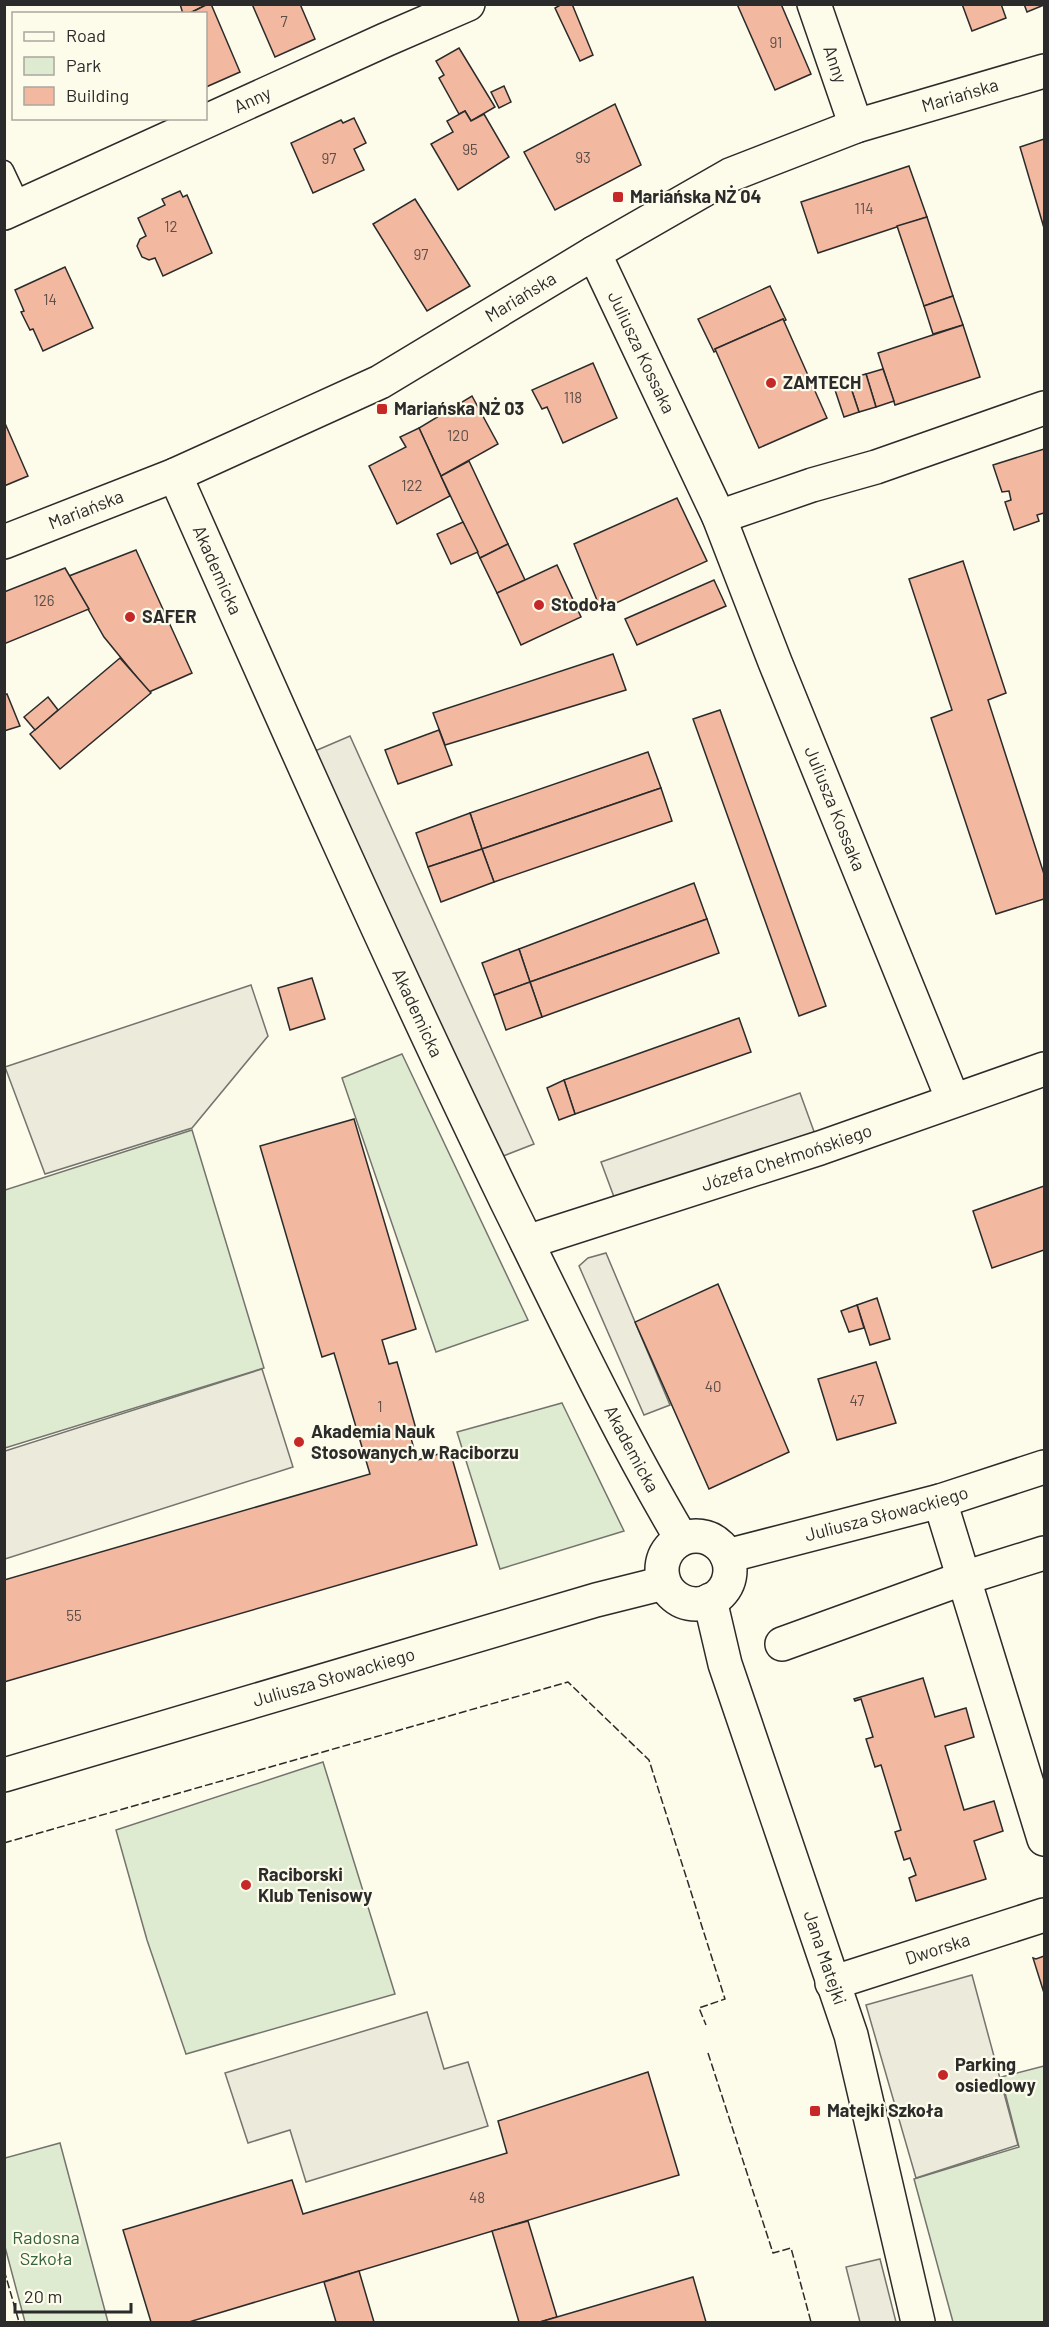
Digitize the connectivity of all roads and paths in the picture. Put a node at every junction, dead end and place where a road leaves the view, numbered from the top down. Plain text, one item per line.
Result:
1 (468, 4) edge
2 (814, 4) edge
3 (1044, 71) edge
4 (855, 126) junction
5 (4, 170) edge
6 (13, 210) edge
7 (594, 253) junction
8 (1044, 408) edge
9 (174, 475) junction
10 (719, 517) junction
11 (4, 542) edge
12 (1044, 1069) edge
13 (953, 1100) junction
14 (527, 1242) junction
15 (1044, 1467) edge
16 (940, 1501) junction
17 (681, 1538) junction
18 (1044, 1553) edge
19 (727, 1556) junction
20 (964, 1578) junction
21 (664, 1583) junction
22 (710, 1600) junction
23 (782, 1644) dead end
24 (4, 1775) edge
25 (1044, 1839) edge
26 (1044, 1915) edge
27 (832, 1983) junction
28 (918, 2322) edge

1 - 6 street, Anny
2 - 4 street, Anny
3 - 4 street, Mariańska
4 - 7 street, Mariańska
5 - 6 lane
7 - 9 street, Mariańska
7 - 10 street, Juliusza Kossaka
8 - 10 street
9 - 11 street, Mariańska
9 - 14 street, Akademicka
10 - 13 street, Juliusza Kossaka
12 - 13 street, Józefa Chełmońskiego
13 - 14 street, Józefa Chełmońskiego
14 - 17 street, Akademicka
15 - 16 street, Juliusza Słowackiego
16 - 19 street, Juliusza Słowackiego
16 - 20 street
17 - 19 street
17 - 21 street
18 - 20 street
19 - 22 street
20 - 23 street
20 - 25 street
21 - 22 street
21 - 24 street, Juliusza Słowackiego
22 - 27 street, Jana Matejki
26 - 27 street, Dworska
27 - 28 street, Jana Matejki

